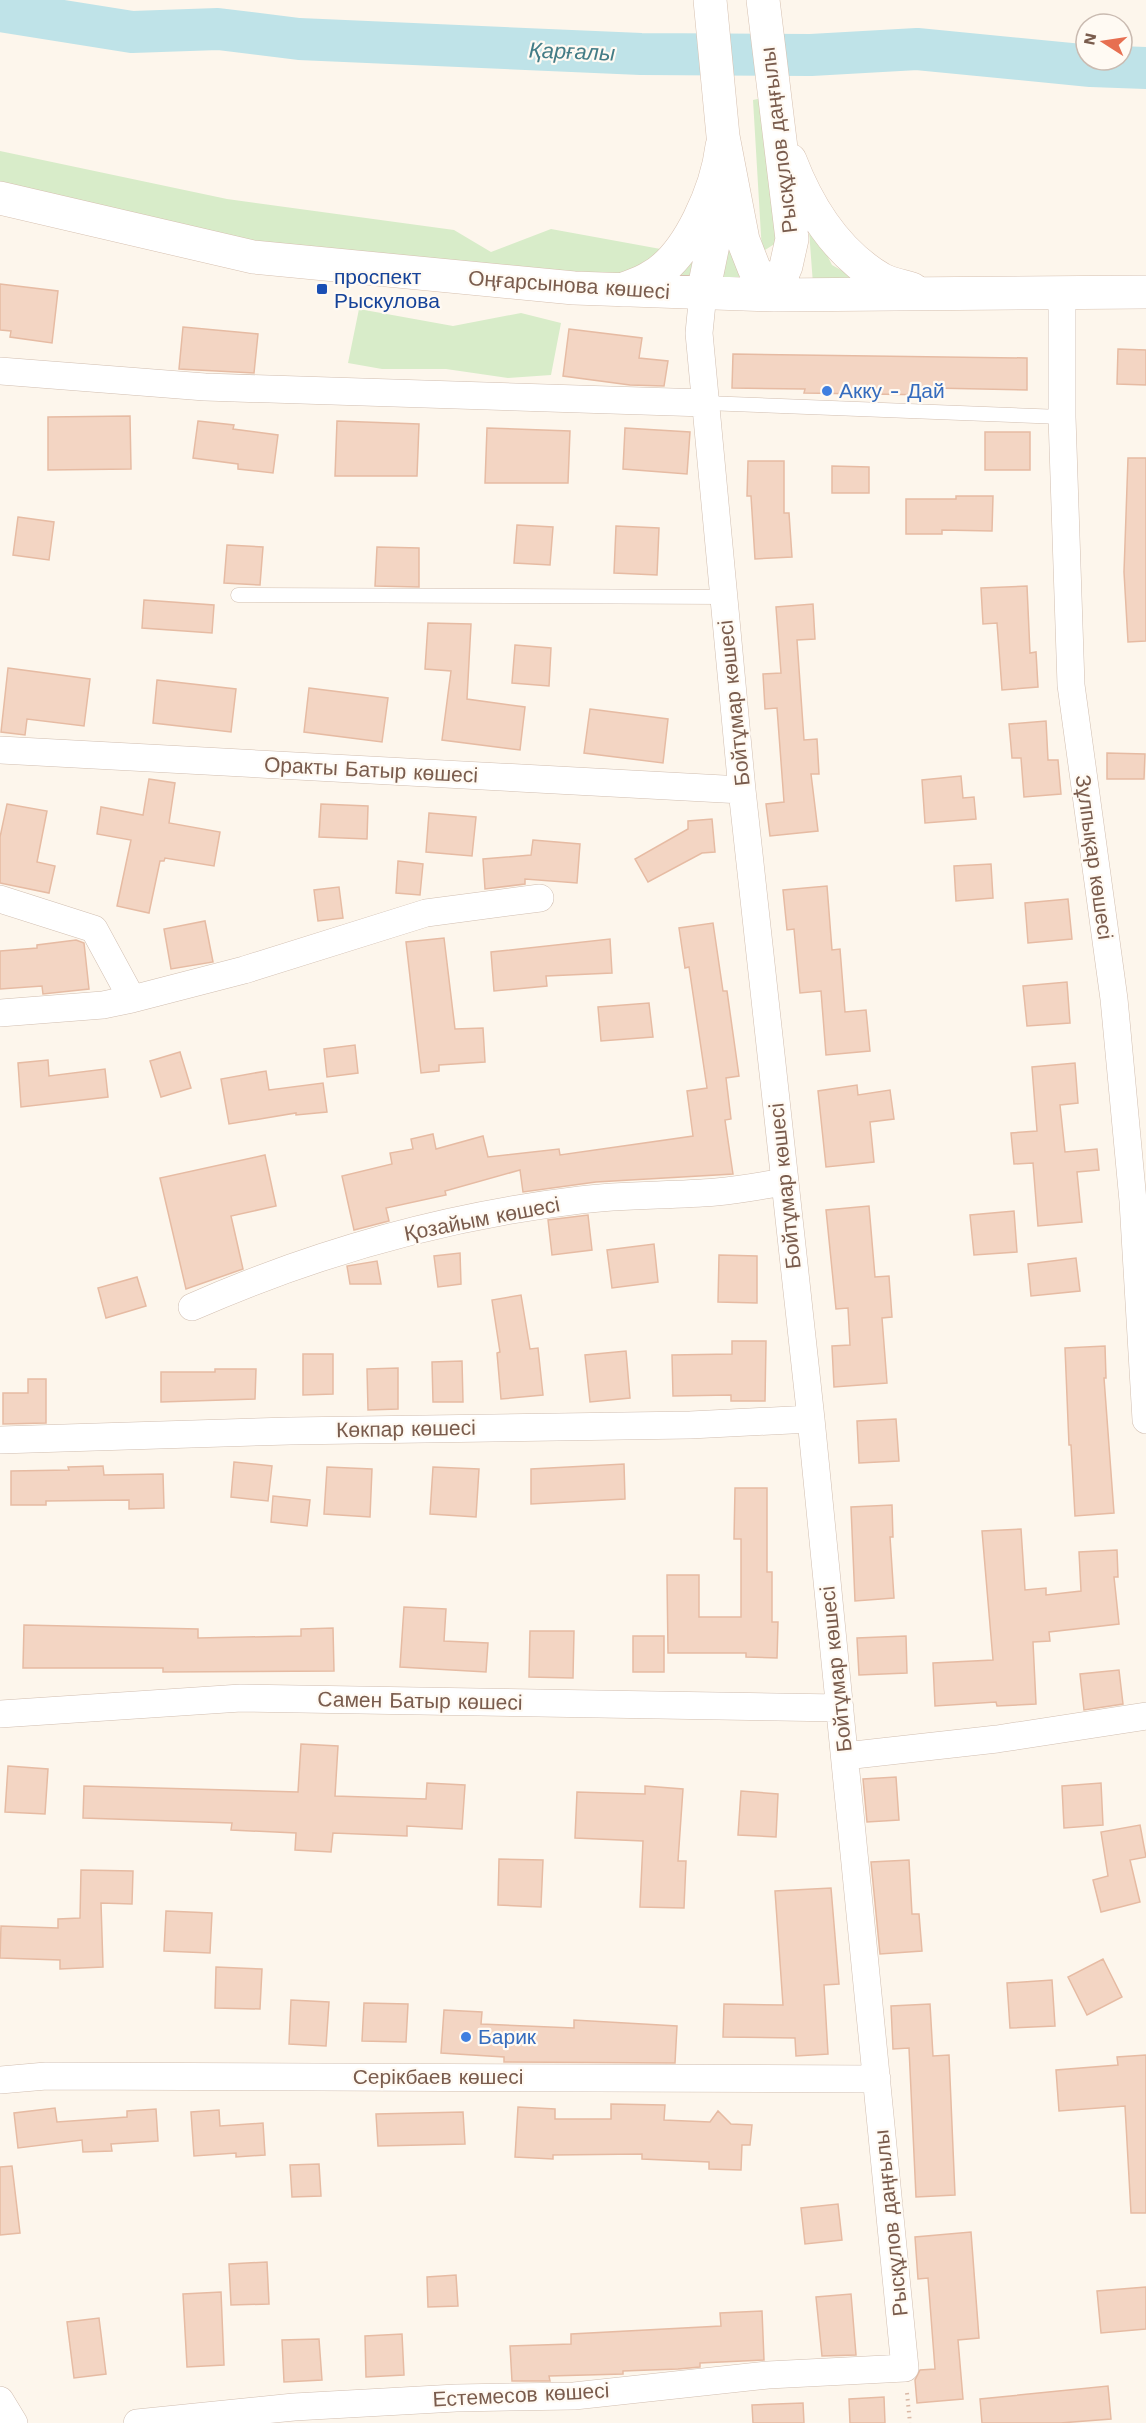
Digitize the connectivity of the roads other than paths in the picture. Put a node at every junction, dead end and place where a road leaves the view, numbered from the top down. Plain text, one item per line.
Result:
1 (710, 0) edge
2 (763, 0) edge
3 (775, 111) junction
4 (722, 120) junction
5 (719, 170) junction
6 (0, 198) edge
7 (619, 291) junction
8 (1146, 292) edge
9 (703, 293) junction
10 (1062, 293) junction
11 (774, 295) junction
12 (934, 295) junction
13 (0, 371) edge
14 (705, 403) junction
15 (1062, 417) junction
16 (238, 595) dead end
17 (724, 597) junction
18 (0, 750) edge
19 (742, 790) junction
20 (540, 898) dead end
21 (0, 899) edge
22 (132, 999) junction
23 (0, 1013) edge
24 (783, 1182) junction
25 (1142, 1273) edge
26 (192, 1307) dead end
27 (811, 1419) junction
28 (1146, 1420) edge
29 (0, 1440) edge
30 (840, 1708) junction
31 (0, 1714) edge
32 (1146, 1716) edge
33 (845, 1756) junction
34 (877, 2079) junction
35 (0, 2080) edge
36 (905, 2368) joint
37 (0, 2400) edge
38 (15, 2423) edge
39 (137, 2423) edge

1 - 4 main road
2 - 3 main road, Рысқұлов даңғылы
3 - 11 main road, Рысқұлов даңғылы
3 - 12 main road
4 - 5 main road
4 - 11 main road
5 - 7 main road
5 - 9 main road
6 - 7 main road, Оңғарсынова көшесі
7 - 9 main road, Оңғарсынова көшесі
8 - 10 main road, Оңғарсынова көшесі
9 - 11 main road, Оңғарсынова көшесі
9 - 14 street, Бойтұмар көшесі
10 - 12 main road, Оңғарсынова көшесі
10 - 15 street, Зұлпықар көшесі
11 - 12 main road, Оңғарсынова көшесі
13 - 14 street
14 - 15 lane
14 - 17 street, Бойтұмар көшесі
15 - 25 street, Зұлпықар көшесі
16 - 17 lane
17 - 19 street, Бойтұмар көшесі
18 - 19 street, Оракты Батыр көшесі
19 - 24 street, Бойтұмар көшесі
20 - 22 street
21 - 22 street
22 - 23 street
24 - 26 street, Қозайым көшесі
24 - 27 street, Бойтұмар көшесі
25 - 28 street, Зұлпықар көшесі
27 - 29 street, Көкпар көшесі
27 - 30 street, Бойтұмар көшесі
30 - 31 street, Самен Батыр көшесі
30 - 33 street, Бойтұмар көшесі
32 - 33 street
33 - 34 street, Бойтұмар көшесі
34 - 35 street, Серікбаев көшесі
34 - 36 street, Рысқұлов даңғылы
36 - 39 street, Естемесов көшесі
37 - 38 street

